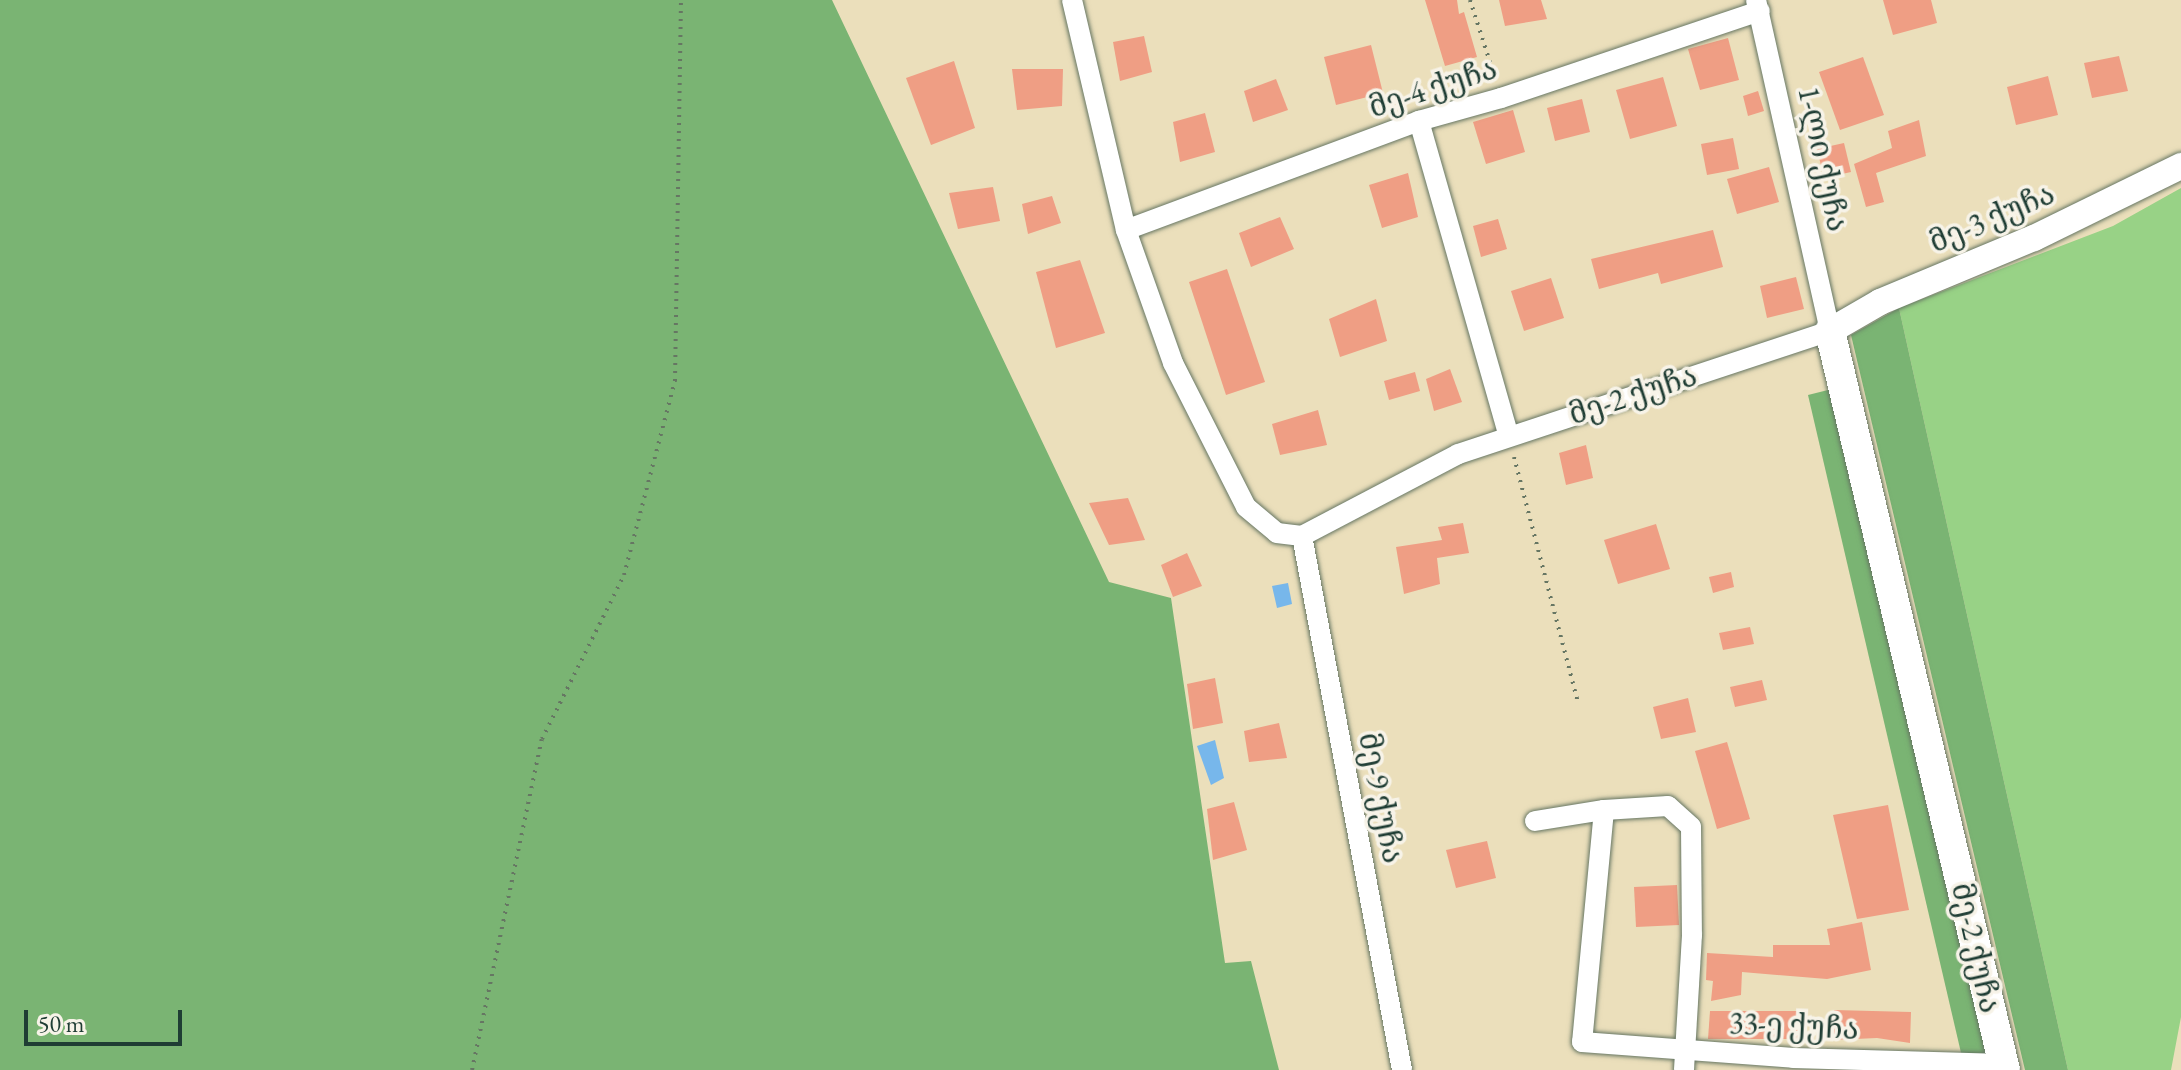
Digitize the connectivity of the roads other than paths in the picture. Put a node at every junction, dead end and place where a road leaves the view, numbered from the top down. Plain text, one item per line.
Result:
1 (1072, 0) edge
2 (1758, 5) edge
3 (1419, 121) junction
4 (2181, 166) edge
5 (1126, 230) junction
6 (1830, 331) junction
7 (1509, 436) junction
8 (1302, 536) junction
9 (1604, 810) junction
10 (1535, 821) dead end
11 (1684, 1060) edge
12 (1793, 1064) edge
13 (2004, 1067) edge
14 (1402, 1070) edge

1 - 5 street
2 - 3 street, მე-4 ქუჩა
2 - 6 street, 1-ლი ქუჩა
3 - 5 street, მე-4 ქუჩა
3 - 7 street
4 - 6 street, მე-3 ქუჩა
5 - 8 street
6 - 7 street, მე-2 ქუჩა
6 - 13 main road, მე-2 ქუჩა
7 - 8 street, მე-2 ქუჩა
8 - 14 street, მე-9 ქუჩა
9 - 10 street
9 - 11 street
9 - 11 street, 33-ე ქუჩა
11 - 12 street, 33-ე ქუჩა
12 - 13 street, 33-ე ქუჩა

